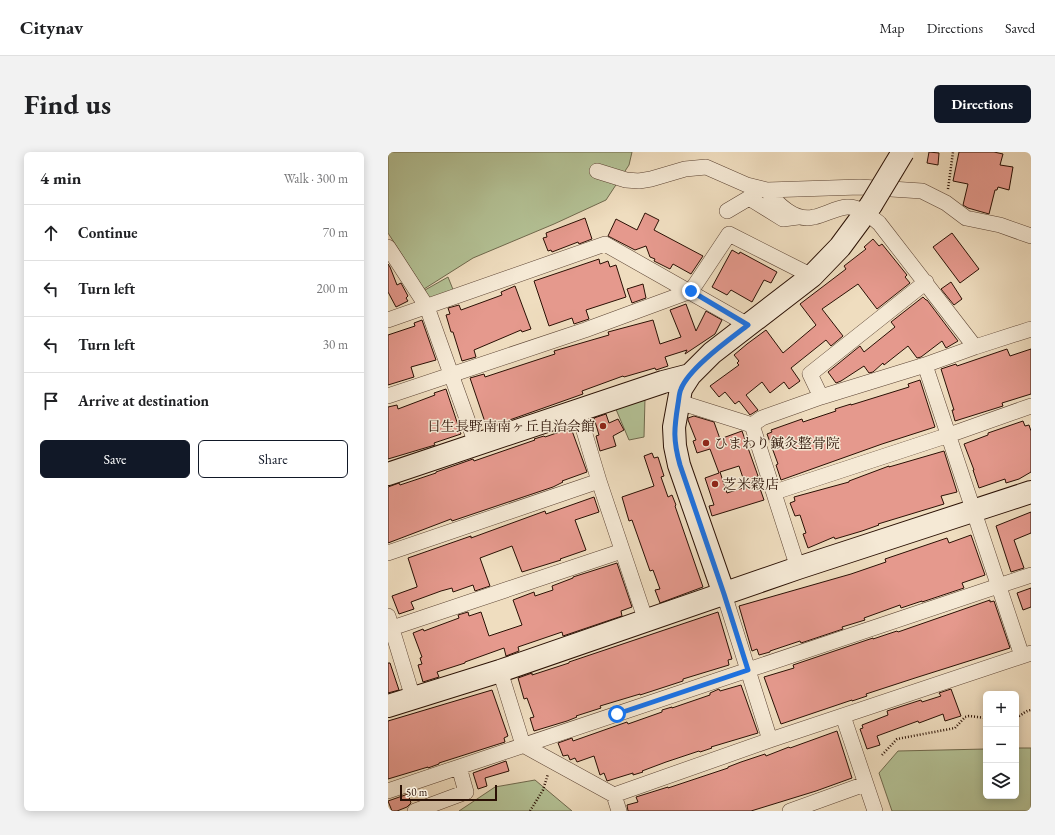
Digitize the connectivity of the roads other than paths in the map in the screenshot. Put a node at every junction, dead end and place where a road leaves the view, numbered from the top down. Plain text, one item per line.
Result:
1 (903, 152) edge
2 (597, 171) dead end
3 (767, 190) junction
4 (868, 209) junction
5 (727, 211) dead end
6 (799, 217) junction
7 (1031, 236) edge
8 (388, 247) edge
9 (812, 276) junction
10 (926, 282) junction
11 (691, 291) junction
12 (427, 307) junction
13 (388, 320) edge
14 (748, 325) junction
15 (1031, 329) edge
16 (974, 347) junction
17 (925, 365) junction
18 (451, 375) junction
19 (690, 375) junction
20 (388, 396) edge
21 (821, 397) junction
22 (679, 402) junction
23 (1031, 406) edge
24 (578, 411) junction
25 (752, 425) junction
26 (949, 435) junction
27 (476, 444) junction
28 (388, 474) edge
29 (599, 481) junction
30 (775, 492) junction
31 (1031, 492) edge
32 (974, 511) junction
33 (622, 551) junction
34 (388, 553) edge
35 (798, 568) junction
36 (1031, 575) edge
37 (1000, 585) junction
38 (724, 594) junction
39 (646, 621) junction
40 (390, 622) edge
41 (1027, 654) edge
42 (748, 670) junction
43 (500, 671) junction
44 (413, 698) junction
45 (388, 706) edge
46 (843, 716) junction
47 (770, 740) junction
48 (523, 745) junction
49 (459, 767) junction
50 (865, 784) junction
51 (388, 791) edge
52 (614, 795) junction
53 (415, 811) edge
54 (619, 811) edge
55 (790, 811) edge
56 (875, 811) edge

1 - 4 street, bridge
2 - 3 street
3 - 6 street
3 - 7 street
4 - 6 street
4 - 9 street
4 - 10 street
5 - 6 street
8 - 12 street
9 - 11 street
9 - 14 street
10 - 16 street
10 - 21 street
11 - 12 street
11 - 14 street
11 - 18 street
12 - 13 street
12 - 18 street
14 - 19 street
15 - 16 street
16 - 17 street
17 - 21 street
17 - 26 street
18 - 20 street
18 - 27 street
19 - 22 street
19 - 24 street
21 - 25 street
22 - 25 street
22 - 38 street
23 - 26 street
24 - 27 street
24 - 29 street
25 - 30 street
26 - 30 street
26 - 32 street
27 - 28 street
29 - 33 street
29 - 34 street
30 - 35 street
31 - 32 street
32 - 35 street
32 - 37 street
33 - 39 street
33 - 40 street
35 - 38 street
36 - 37 street
37 - 41 street
37 - 42 street
38 - 39 street
38 - 42 street
39 - 43 street
40 - 44 street
41 - 46 street
42 - 47 street
42 - 48 street
43 - 44 street
43 - 48 street
44 - 45 street
46 - 47 street
46 - 50 street
47 - 52 street
48 - 49 street
48 - 52 street
49 - 51 street
49 - 53 street
50 - 55 street
50 - 56 street
52 - 54 street

